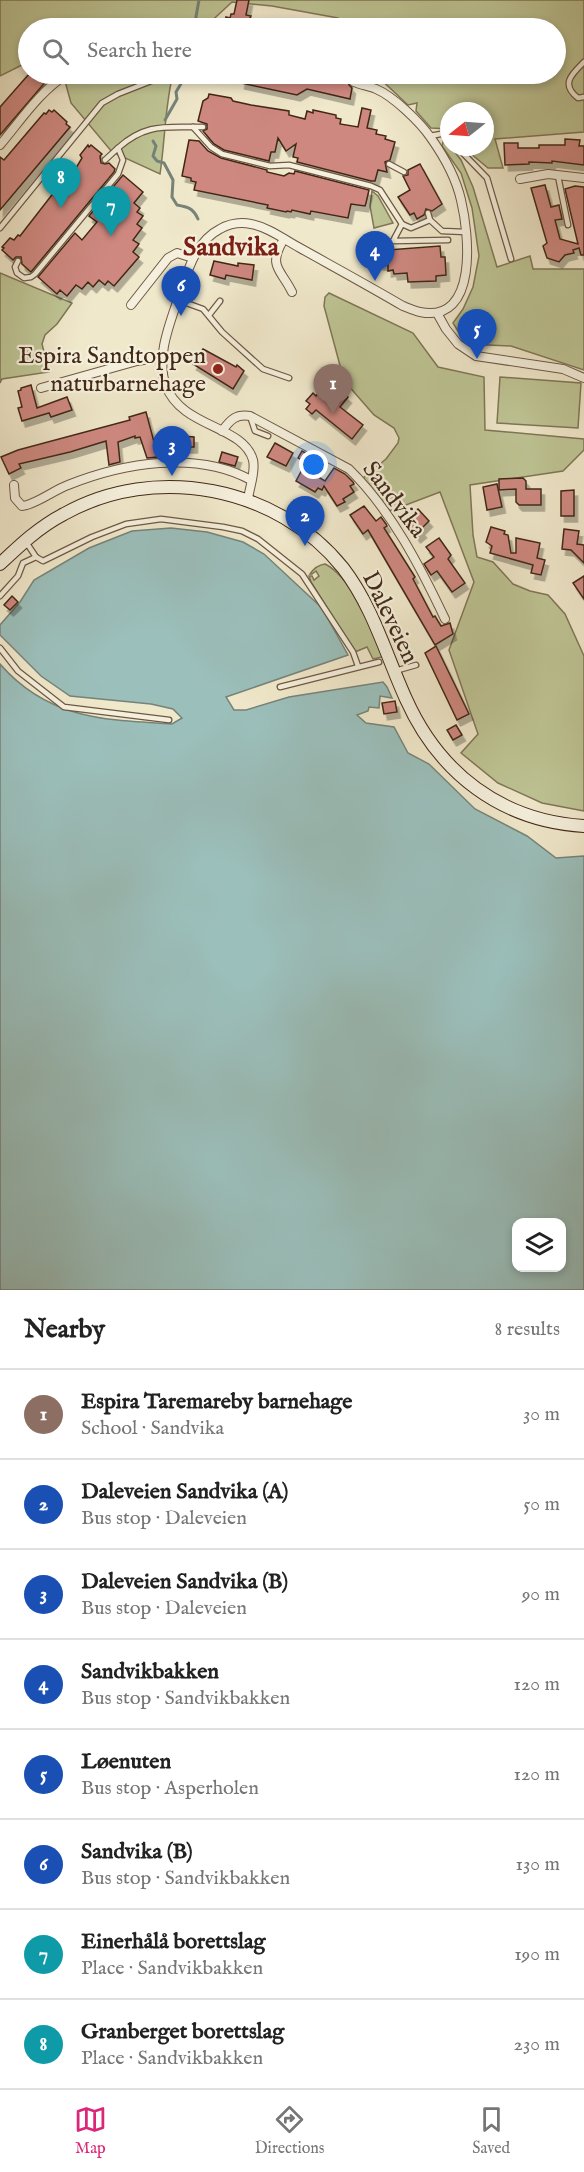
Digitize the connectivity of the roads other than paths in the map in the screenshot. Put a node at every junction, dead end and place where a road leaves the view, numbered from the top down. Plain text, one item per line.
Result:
1 (584, 62) edge
2 (53, 84) edge
3 (144, 84) edge
4 (360, 84) tunnel mouth
5 (584, 97) edge
6 (193, 127) junction
7 (202, 127) dead end
8 (440, 134) edge
9 (430, 136) junction
10 (0, 145) edge
11 (118, 148) junction
12 (466, 156) edge
13 (105, 160) dead end
14 (389, 164) dead end
15 (404, 172) dead end
16 (558, 176) junction
17 (584, 178) edge
18 (520, 179) dead end
19 (428, 213) dead end
20 (430, 220) junction
21 (402, 224) junction
22 (568, 225) dead end
23 (0, 228) edge
24 (466, 232) junction
25 (284, 239) junction
26 (448, 240) dead end
27 (193, 258) junction
28 (511, 259) dead end
29 (18, 261) dead end
30 (292, 292) dead end
31 (178, 300) junction
32 (220, 301) dead end
33 (131, 305) dead end
34 (436, 313) junction
35 (209, 315) junction
36 (162, 357) junction
37 (289, 378) dead end
38 (584, 378) edge
39 (41, 388) dead end
40 (250, 416) junction
41 (222, 431) junction
42 (268, 436) dead end
43 (251, 480) junction
44 (14, 485) dead end
45 (248, 500) junction
46 (25, 540) junction
47 (36, 556) junction
48 (0, 564) edge
49 (0, 596) edge
50 (445, 619) dead end
51 (0, 648) edge
52 (379, 662) dead end
53 (416, 665) dead end
54 (358, 666) junction
55 (395, 671) junction
56 (280, 687) dead end
57 (169, 720) dead end
58 (584, 826) edge

1 - 5 lane
2 - 10 street
3 - 23 lane
4 - 9 street
6 - 7 lane
6 - 11 lane
6 - 21 lane
8 - 9 lane
9 - 24 street
11 - 13 lane
11 - 29 lane
12 - 28 lane
14 - 15 lane
16 - 17 street
16 - 18 street
16 - 22 lane
19 - 20 lane
20 - 21 lane
20 - 24 lane
21 - 26 lane
24 - 34 street
25 - 27 street
25 - 30 street
25 - 34 street
27 - 31 street
27 - 33 street
31 - 35 lane
31 - 36 street
32 - 35 lane
34 - 38 street
35 - 37 lane
36 - 39 street
36 - 41 street
40 - 41 street
40 - 42 lane
40 - 50 street, Sandvika
41 - 43 street
43 - 44 street
43 - 45 street
45 - 46 main road, Daleveien
45 - 55 main road, Daleveien
46 - 47 lane
46 - 48 main road, Daleveien
47 - 49 lane
47 - 54 lane
51 - 57 lane
52 - 54 lane
53 - 55 lane
54 - 56 lane
55 - 58 main road, Daleveien

